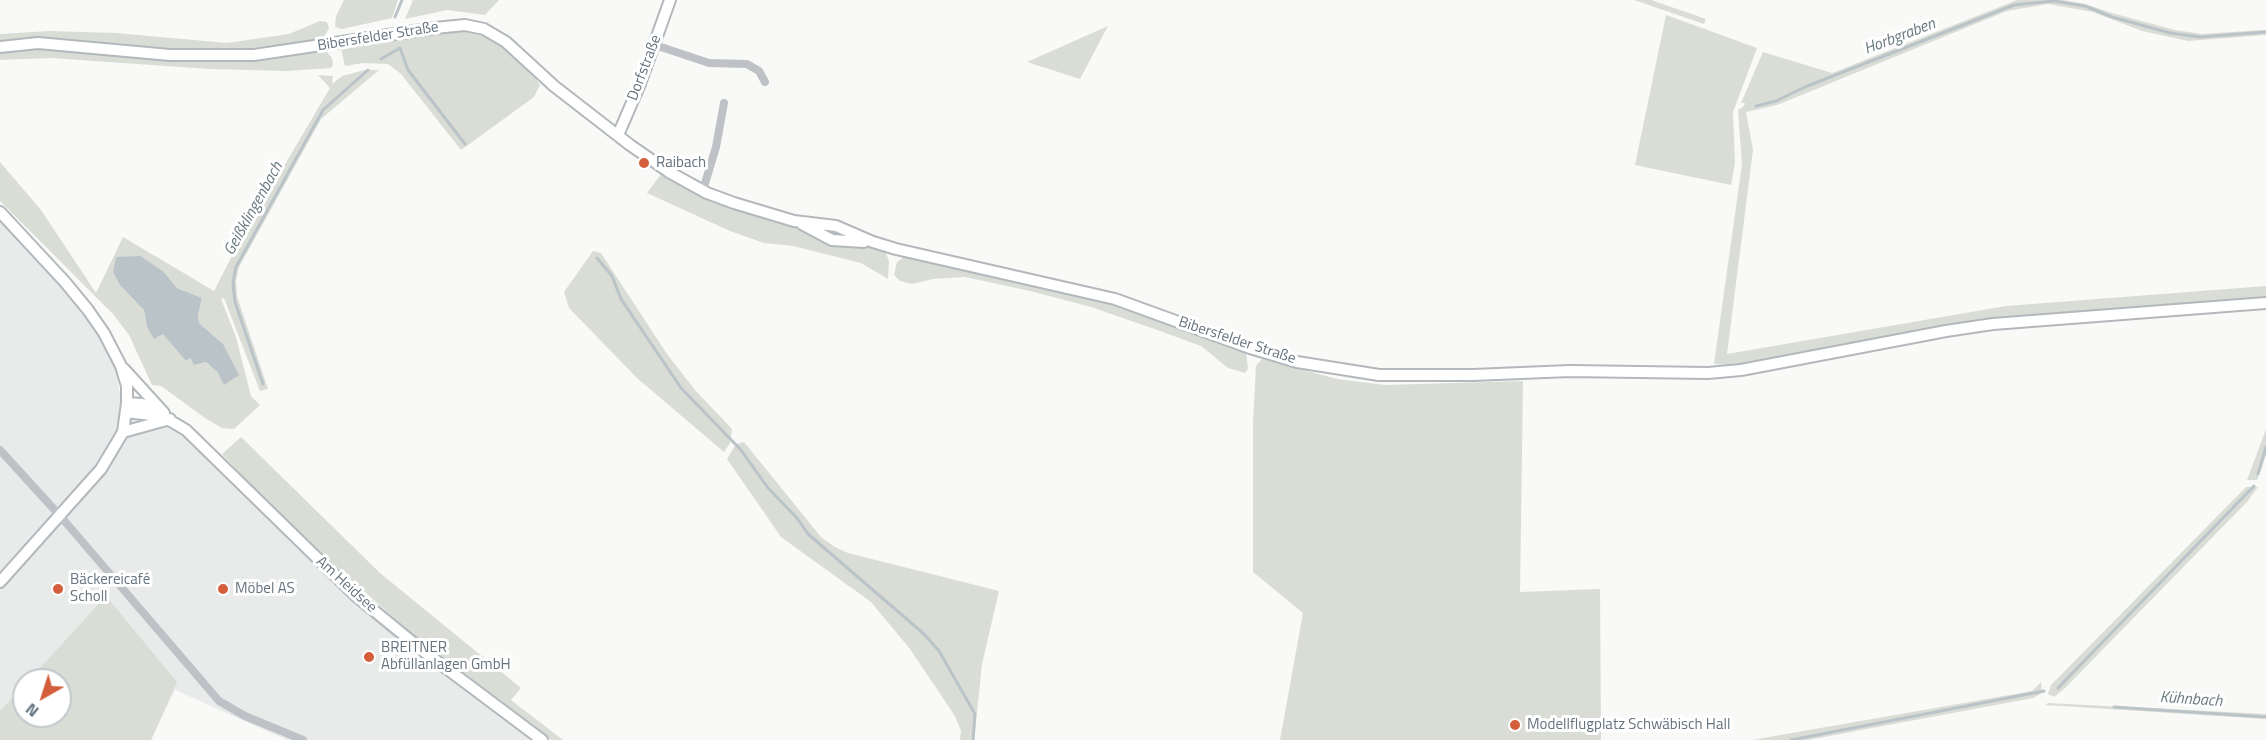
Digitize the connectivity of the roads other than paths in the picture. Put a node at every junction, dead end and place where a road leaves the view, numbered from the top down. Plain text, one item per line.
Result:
1 (670, 0) edge
2 (655, 45) junction
3 (0, 47) edge
4 (765, 82) dead end
5 (724, 103) dead end
6 (618, 135) junction
7 (703, 190) junction
8 (0, 212) edge
9 (2266, 303) edge
10 (121, 366) junction
11 (126, 407) junction
12 (167, 418) junction
13 (123, 432) junction
14 (0, 450) edge
15 (59, 514) junction
16 (0, 582) edge
17 (303, 740) edge
18 (542, 740) edge

1 - 2 street, Dorfstraße
2 - 4 street
2 - 6 street, Dorfstraße
3 - 6 street, Bibersfelder Straße
5 - 7 street
6 - 7 street, Bibersfelder Straße
7 - 9 street, Bibersfelder Straße
8 - 10 street
10 - 11 street
10 - 12 street
11 - 12 street, Am Heidsee
11 - 13 street
12 - 13 street
12 - 18 street, Am Heidsee
13 - 15 street
14 - 15 street
15 - 16 street
15 - 17 street

